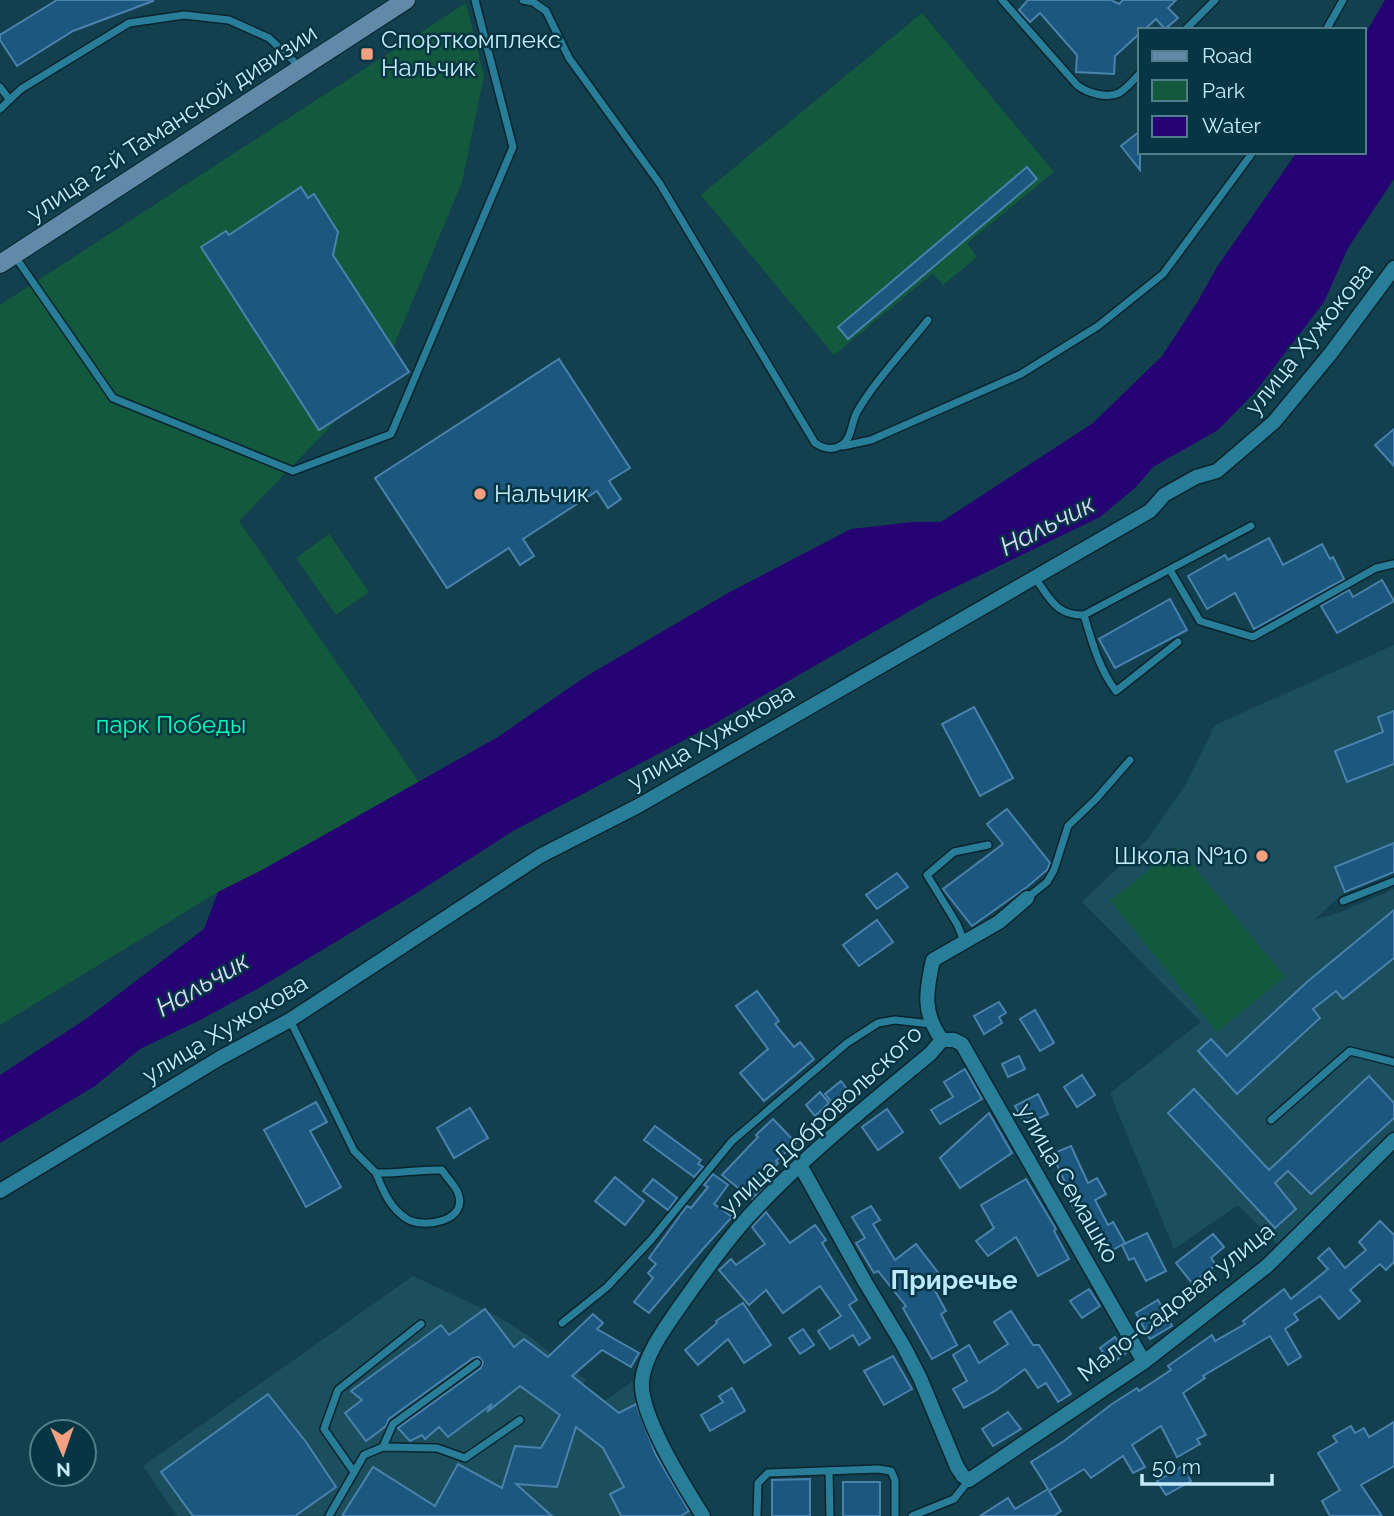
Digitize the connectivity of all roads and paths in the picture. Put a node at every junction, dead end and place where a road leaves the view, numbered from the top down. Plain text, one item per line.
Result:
1 (406, 0) edge
2 (475, 0) edge
3 (523, 0) edge
4 (1002, 0) edge
5 (1215, 0) edge
6 (1343, 0) edge
7 (1187, 28) edge
8 (1327, 28) edge
9 (301, 69) junction
10 (1138, 76) edge
11 (0, 86) edge
12 (9, 99) junction
13 (0, 109) edge
14 (1252, 154) edge
15 (7, 259) edge
16 (1394, 268) edge
17 (928, 320) dead end
18 (840, 446) junction
19 (1251, 526) dead end
20 (1394, 564) edge
21 (1170, 569) junction
22 (1035, 578) junction
23 (1084, 615) junction
24 (1178, 642) dead end
25 (1130, 760) dead end
26 (988, 845) dead end
27 (1394, 881) edge
28 (1027, 898) joint
29 (1343, 901) dead end
30 (964, 941) junction
31 (290, 1020) junction
32 (931, 1024) junction
33 (942, 1040) junction
34 (1394, 1062) edge
35 (1270, 1120) dead end
36 (1394, 1140) edge
37 (800, 1165) junction
38 (376, 1173) junction
39 (0, 1191) edge
40 (562, 1323) dead end
41 (421, 1324) dead end
42 (1144, 1362) junction
43 (477, 1363) dead end
44 (520, 1420) dead end
45 (383, 1447) junction
46 (829, 1471) junction
47 (354, 1472) junction
48 (969, 1480) junction
49 (329, 1516) edge
50 (703, 1516) edge
51 (757, 1516) edge
52 (830, 1516) edge
53 (895, 1516) edge
54 (912, 1516) edge

1 - 9 main road, улица 2-й Таманской дивизии
2 - 15 lane
3 - 18 lane
4 - 10 lane
5 - 7 lane
6 - 8 lane
9 - 12 lane
9 - 15 main road, улица 2-й Таманской дивизии
11 - 12 lane
12 - 13 lane
14 - 18 lane
16 - 22 street, улица Хужокова
17 - 18 lane
19 - 21 lane
20 - 21 lane
21 - 23 lane
22 - 23 lane
22 - 31 street, улица Хужокова
23 - 24 lane
25 - 28 lane
26 - 30 lane
27 - 29 lane
28 - 30 street, улица Добровольского
30 - 32 street, улица Добровольского
31 - 38 lane
31 - 39 street, улица Хужокова
32 - 33 street, улица Добровольского
32 - 40 lane
33 - 37 street, улица Добровольского
33 - 42 street, улица Семашко
34 - 35 lane
36 - 42 street, Мало-Садовая улица
37 - 48 street
37 - 50 street, улица Добровольского
38 - 38 lane
41 - 47 lane
42 - 48 street, Мало-Садовая улица
43 - 45 lane
44 - 45 lane
45 - 47 lane
46 - 51 lane
46 - 52 lane
46 - 53 lane
47 - 49 lane
48 - 54 lane

